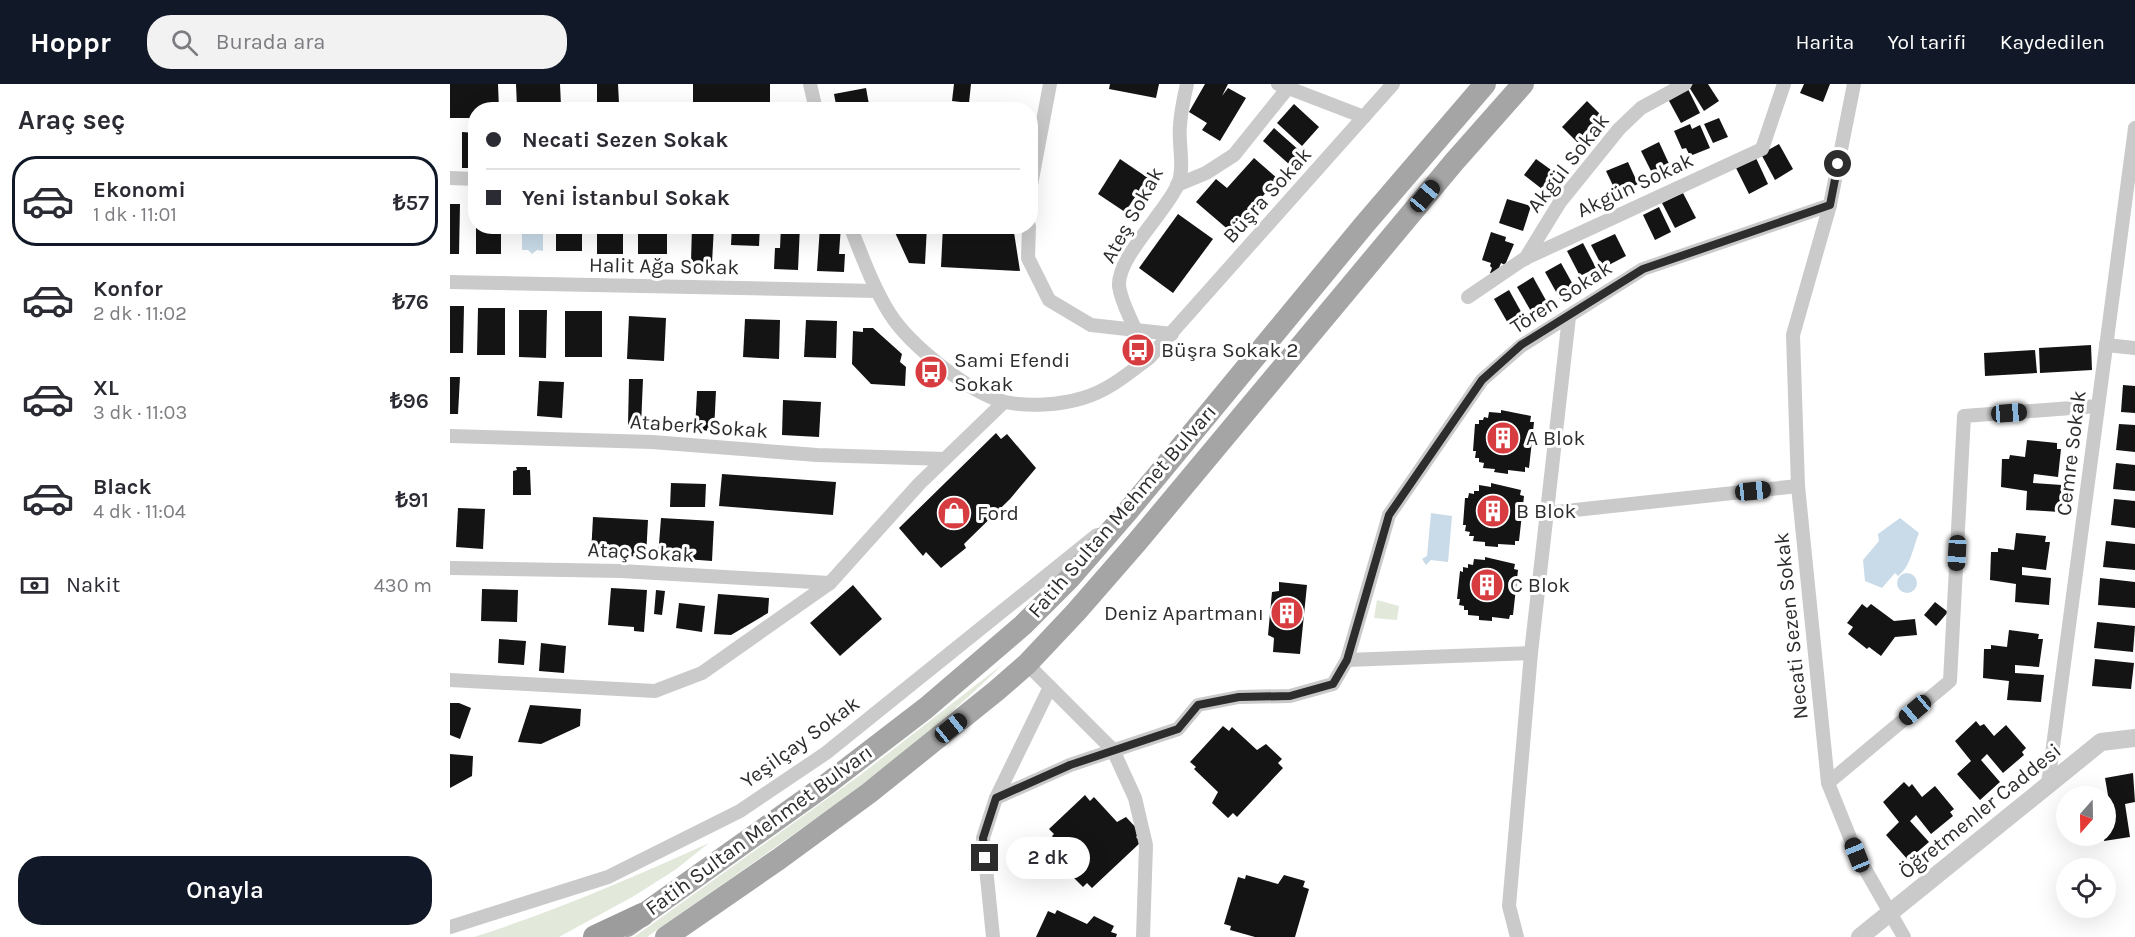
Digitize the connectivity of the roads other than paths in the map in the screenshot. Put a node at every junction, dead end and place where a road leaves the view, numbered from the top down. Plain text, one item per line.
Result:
1 (810, 84) edge
2 (1050, 84) edge
3 (1187, 84) edge
4 (1393, 84) edge
5 (1485, 84) edge
6 (1523, 84) edge
7 (1685, 84) edge
8 (1784, 84) edge
9 (1854, 84) edge
10 (1282, 87) edge
11 (814, 102) edge
12 (1364, 117) junction
13 (2135, 128) edge
14 (1038, 148) edge
15 (450, 178) edge
16 (468, 179) edge
17 (1178, 185) junction
18 (1830, 205) junction
19 (2129, 213) edge
20 (853, 234) edge
21 (1029, 234) edge
22 (1524, 259) junction
23 (450, 282) edge
24 (877, 291) junction
25 (1468, 297) dead end
26 (1569, 317) junction
27 (1135, 329) junction
28 (1172, 334) junction
29 (2106, 345) junction
30 (2135, 348) edge
31 (1004, 402) junction
32 (2098, 406) junction
33 (450, 436) edge
34 (945, 459) junction
35 (1798, 486) junction
36 (1128, 511) junction
37 (1547, 513) junction
38 (450, 568) edge
39 (830, 583) junction
40 (1531, 653) junction
41 (1347, 660) junction
42 (1027, 664) junction
43 (450, 680) edge
44 (1050, 687) junction
45 (2135, 738) edge
46 (1113, 750) junction
47 (1828, 783) junction
48 (2048, 784) junction
49 (996, 798) junction
50 (1891, 912) junction
51 (642, 915) junction
52 (450, 927) edge
53 (595, 937) edge
54 (611, 937) edge
55 (666, 937) edge
56 (993, 937) edge
57 (1143, 937) edge
58 (1517, 937) edge
59 (1860, 937) edge
60 (1904, 937) edge

1 - 11 street
2 - 14 street
3 - 17 street, Ateş Sokak
4 - 12 street, Büşra Sokak
5 - 36 main road, Fatih Sultan Mehmet Bulvarı
6 - 42 main road, Fatih Sultan Mehmet Bulvarı
7 - 22 street, Akgül Sokak
8 - 22 street, Akgün Sokak
9 - 18 street, Necati Sezen Sokak
10 - 12 street
10 - 17 street
12 - 28 street, Büşra Sokak
13 - 19 street, Cemre Sokak
15 - 16 street
17 - 27 street, Ateş Sokak
18 - 26 street, Tören Sokak
18 - 35 street, Necati Sezen Sokak
19 - 29 street, Cemre Sokak
20 - 24 street
21 - 27 street
22 - 25 street, Akgün Sokak
23 - 24 street, Halit Ağa Sokak
24 - 31 street
26 - 37 street
26 - 41 street, Tören Sokak
27 - 28 street
28 - 31 street
29 - 30 street
29 - 32 street, Cemre Sokak
31 - 34 street
32 - 47 street
32 - 48 street, Cemre Sokak
33 - 34 street, Ataberk Sokak
34 - 39 street
35 - 37 street
35 - 47 street, Necati Sezen Sokak
36 - 51 main road, Fatih Sultan Mehmet Bulvarı
36 - 52 street, Yeşilçay Sokak
37 - 40 street
38 - 39 street, Ataç Sokak
39 - 43 street
40 - 41 street
40 - 58 street
41 - 46 street, Tören Sokak
42 - 44 street
42 - 55 main road, Fatih Sultan Mehmet Bulvarı
44 - 46 street
44 - 49 street
45 - 48 street, Öğretmenler Caddesi
46 - 49 street, Tören Sokak
46 - 57 street
47 - 50 street, Necati Sezen Sokak
48 - 50 street, Öğretmenler Caddesi
49 - 56 street
50 - 59 street, Öğretmenler Caddesi
50 - 60 street, Necati Sezen Sokak
51 - 53 highway
51 - 54 main road, Fatih Sultan Mehmet Bulvarı

